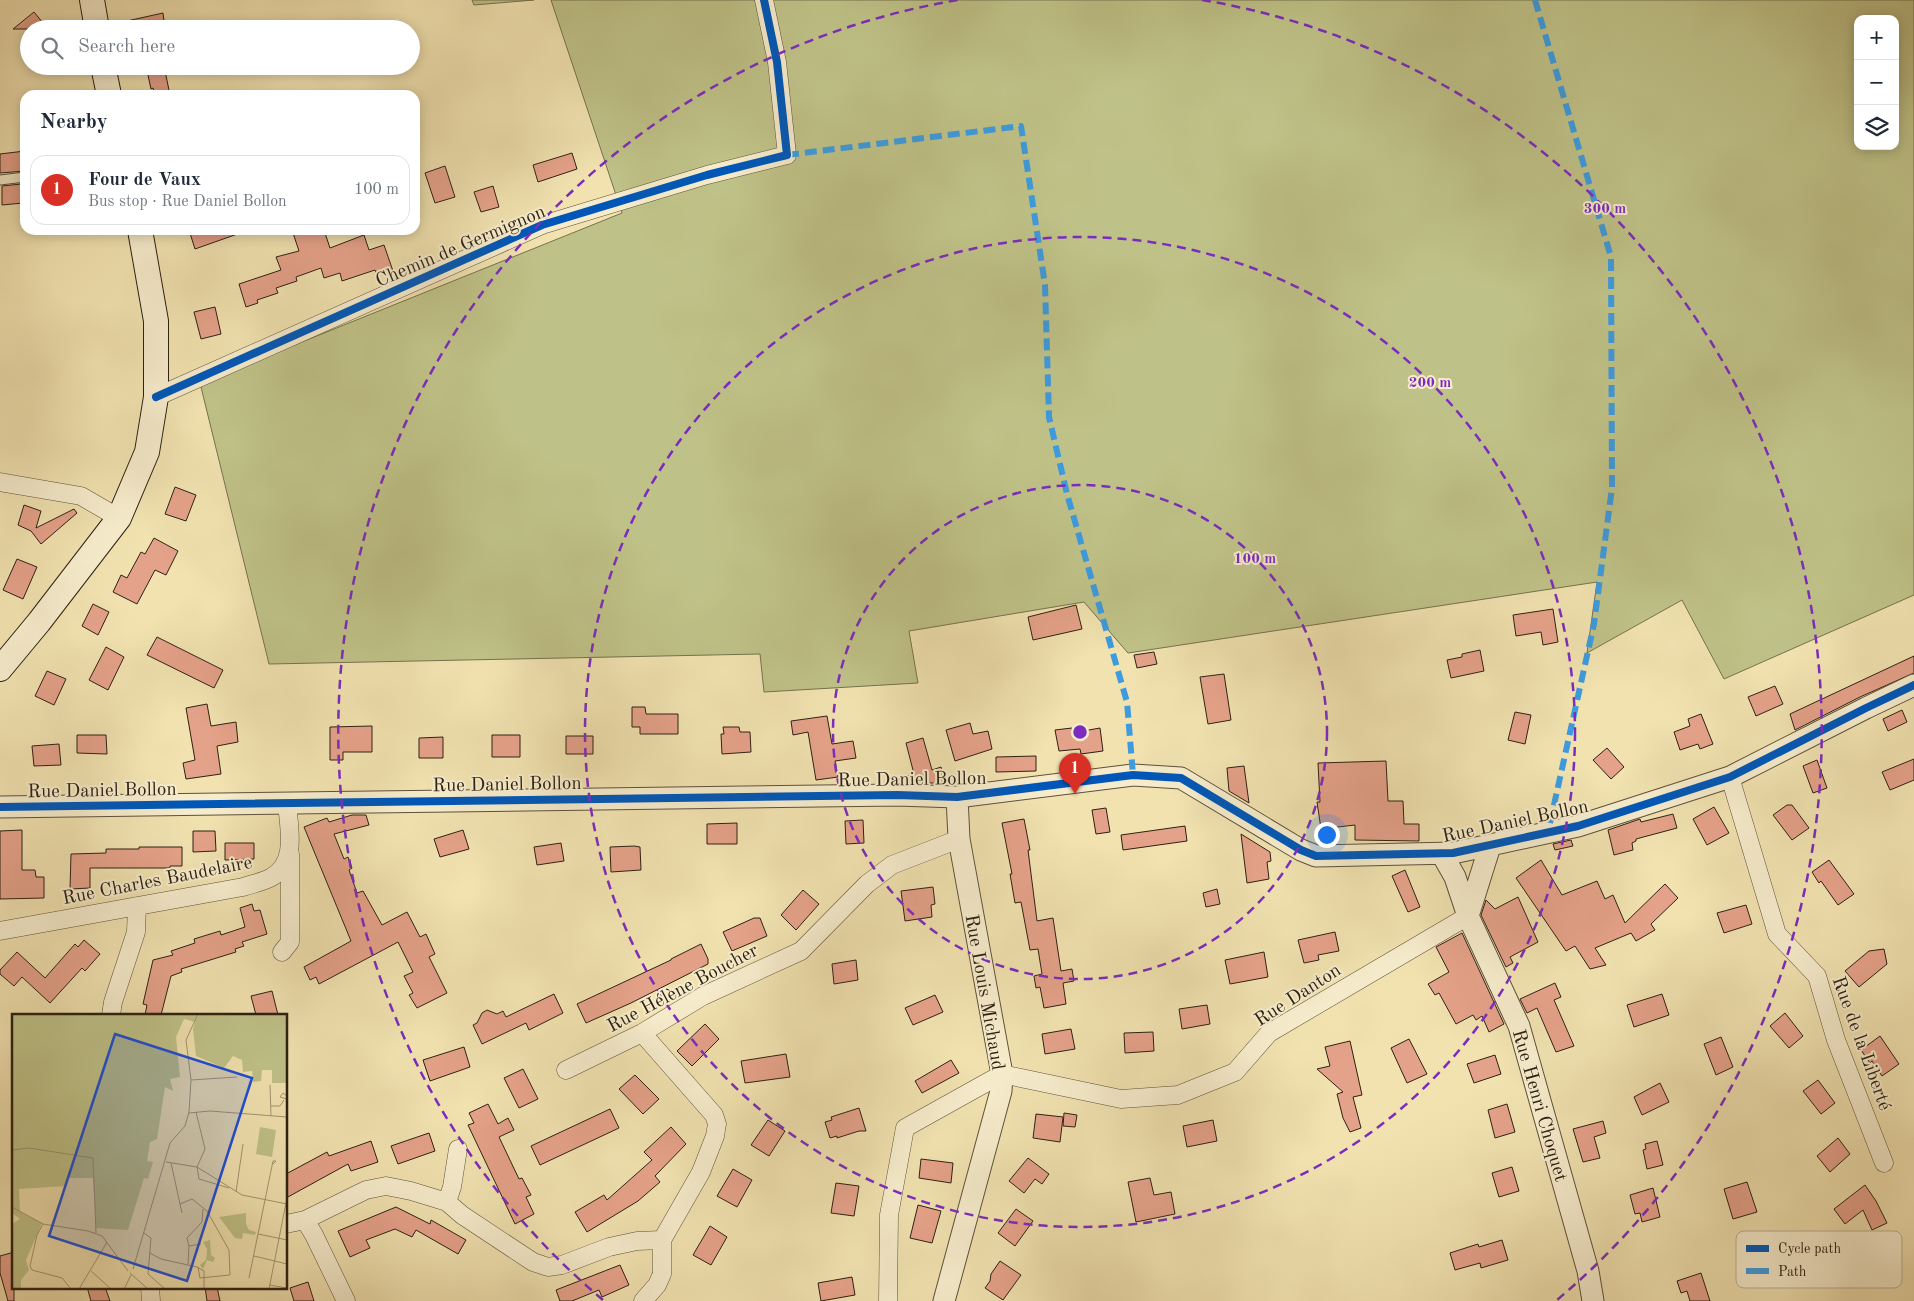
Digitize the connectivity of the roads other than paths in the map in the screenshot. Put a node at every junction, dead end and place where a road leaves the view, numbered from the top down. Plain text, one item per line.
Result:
1 (92, 0) edge
2 (764, 0) edge
3 (95, 20) edge
4 (105, 75) edge
5 (108, 90) edge
6 (20, 178) edge
7 (0, 180) edge
8 (141, 235) edge
9 (156, 397) junction
10 (0, 482) edge
11 (119, 518) junction
12 (0, 669) edge
13 (1914, 685) edge
14 (1730, 777) junction
15 (957, 797) junction
16 (287, 803) junction
17 (0, 806) edge
18 (960, 839) junction
19 (1490, 846) junction
20 (290, 853) junction
21 (1442, 854) junction
22 (137, 906) junction
23 (1468, 916) junction
24 (0, 932) edge
25 (282, 952) dead end
26 (111, 1014) edge
27 (642, 1033) junction
28 (566, 1070) dead end
29 (1002, 1074) junction
30 (458, 1150) dead end
31 (1884, 1163) dead end
32 (447, 1202) junction
33 (305, 1220) junction
34 (288, 1224) edge
35 (662, 1240) junction
36 (150, 1288) edge
37 (151, 1301) edge
38 (346, 1301) edge
39 (643, 1301) edge
40 (888, 1301) edge
41 (944, 1301) edge
42 (1593, 1301) edge

1 - 3 main road
2 - 9 street, Chemin de Germignon
4 - 5 main road
6 - 7 lane
8 - 9 main road
9 - 11 main road
10 - 11 street
11 - 12 main road
13 - 14 street, Rue Daniel Bollon
14 - 19 street, Rue Daniel Bollon
14 - 31 street, Rue de la Liberté
15 - 16 street, Rue Daniel Bollon
15 - 18 street, Rue Louis Michaud
15 - 21 street, Rue Daniel Bollon
16 - 17 street, Rue Daniel Bollon
16 - 20 street
18 - 27 street, Rue Hélène Boucher
18 - 29 street, Rue Louis Michaud
19 - 21 street, Rue Daniel Bollon
19 - 23 street
20 - 22 street, Rue Charles Baudelaire
20 - 25 street
21 - 23 street, Rue Henri Choquet
22 - 24 street, Rue Charles Baudelaire
22 - 26 street
23 - 29 street, Rue Danton
23 - 42 street, Rue Henri Choquet
27 - 28 street, Rue Hélène Boucher
27 - 35 street
29 - 40 street
29 - 41 street, Rue Louis Michaud
30 - 32 street
32 - 33 street
32 - 35 street
33 - 34 street
33 - 38 street
35 - 39 street
36 - 37 street

